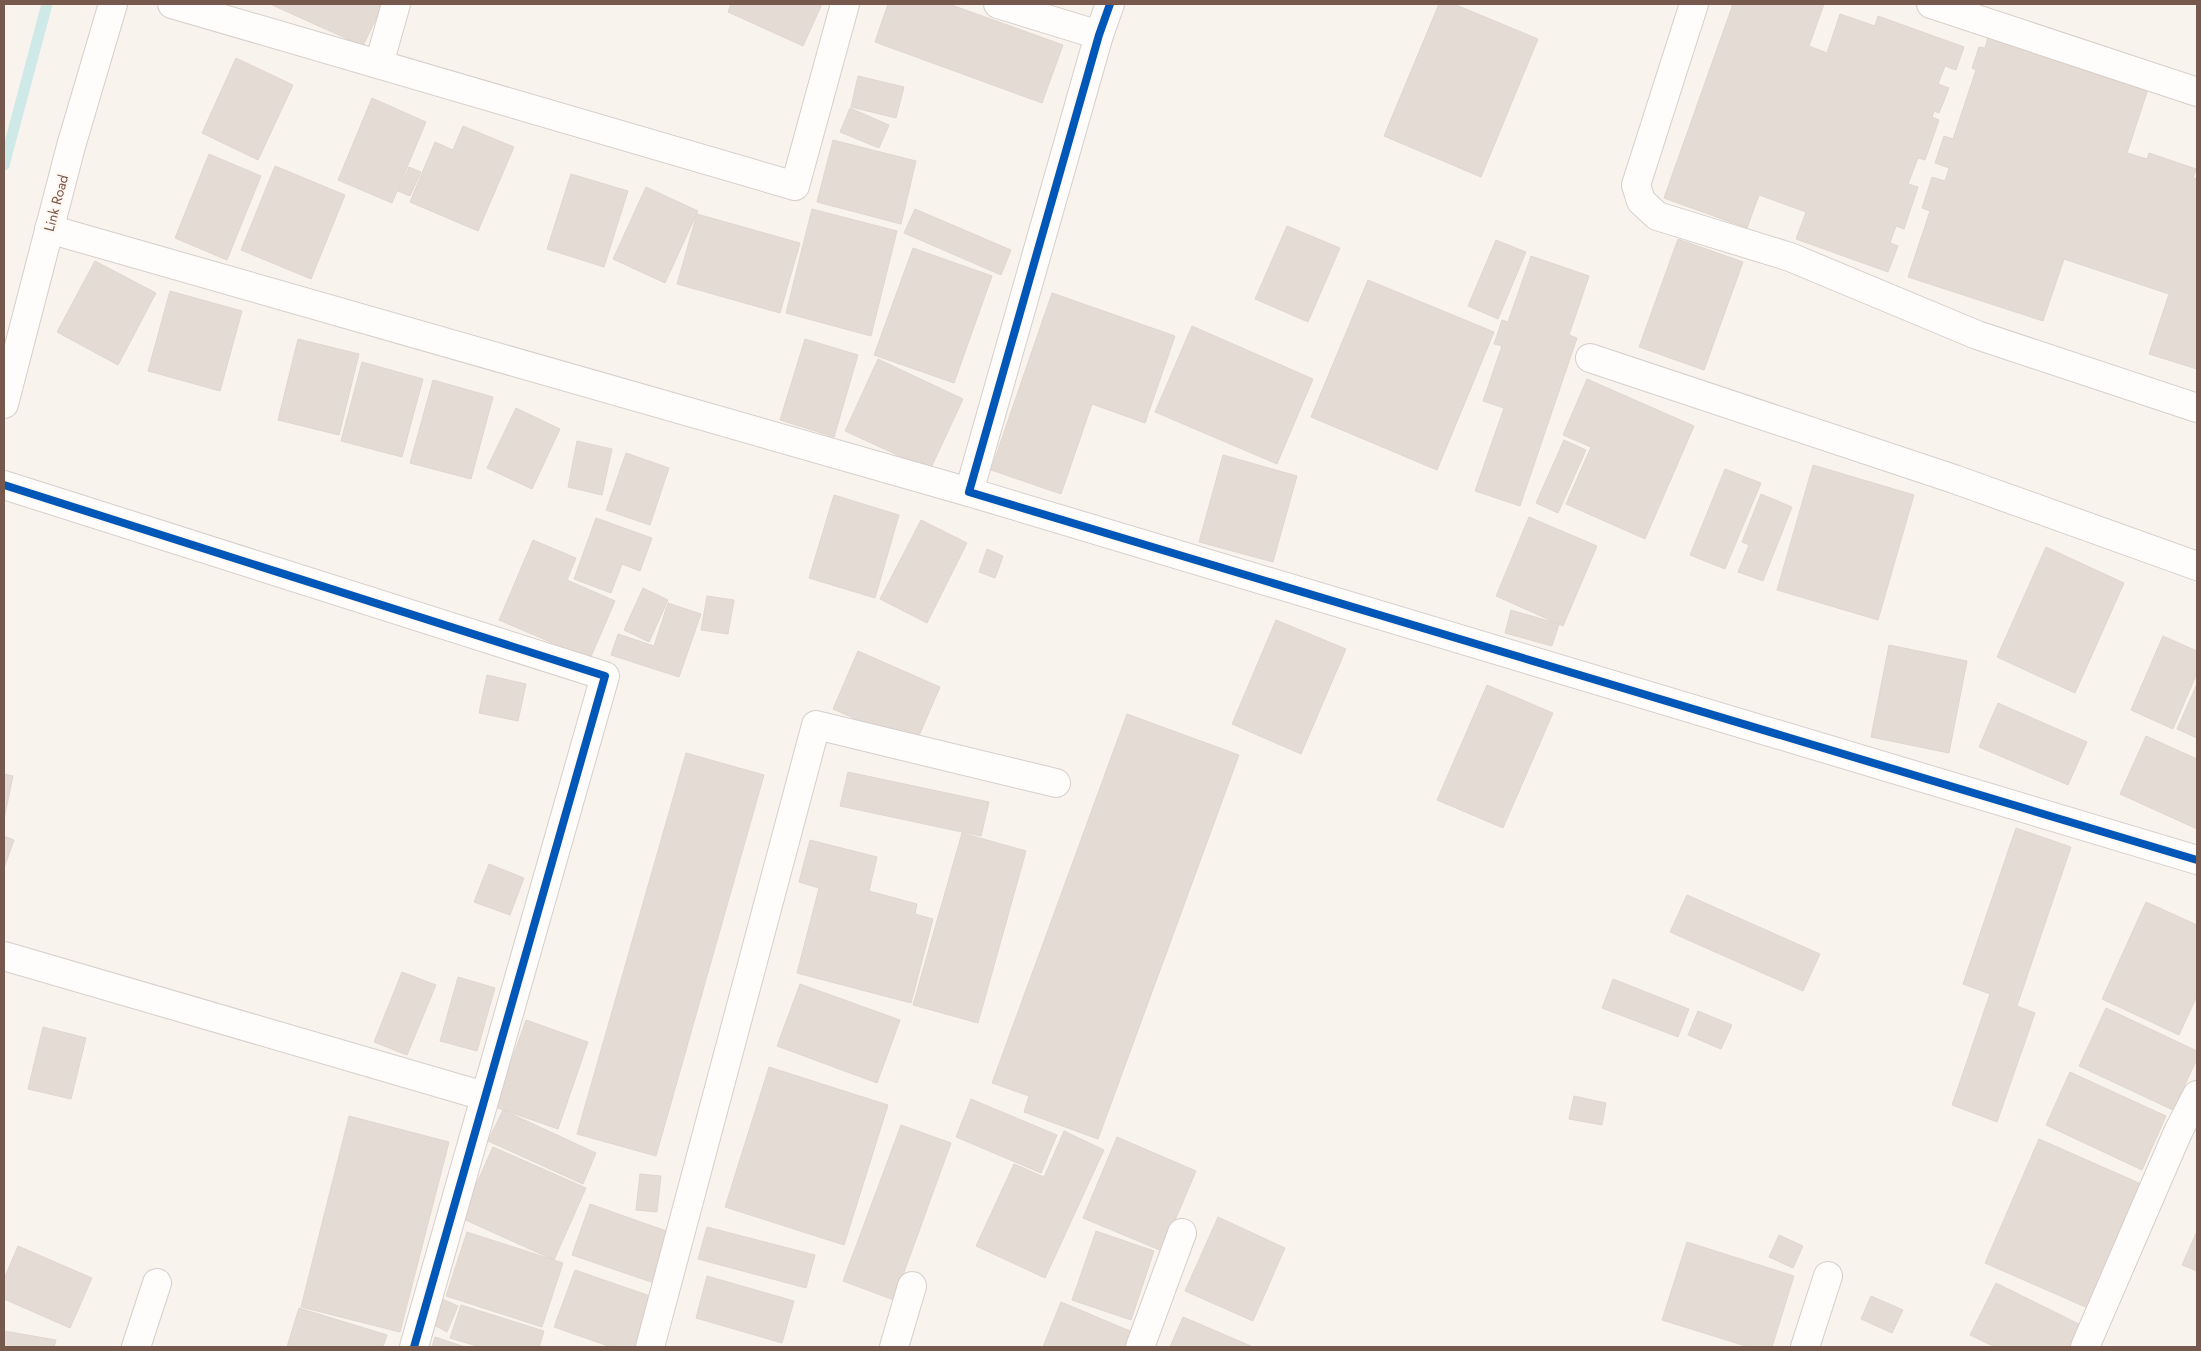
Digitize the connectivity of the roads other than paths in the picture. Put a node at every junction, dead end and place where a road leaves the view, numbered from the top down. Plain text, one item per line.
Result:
1 (113, 4) edge
2 (172, 4) edge
3 (396, 4) edge
4 (845, 4) edge
5 (998, 4) edge
6 (1110, 4) edge
7 (1694, 4) edge
8 (1931, 4) edge
9 (1099, 35) junction
10 (379, 64) junction
11 (2197, 92) edge
12 (49, 229) junction
13 (1590, 358) dead end
14 (4, 404) edge
15 (2197, 408) edge
16 (4, 485) edge
17 (969, 492) junction
18 (2197, 566) edge
19 (1056, 783) dead end
20 (2197, 860) edge
21 (4, 956) edge
22 (2197, 1095) edge
23 (484, 1096) junction
24 (2188, 1136) edge
25 (1182, 1233) dead end
26 (1828, 1276) dead end
27 (157, 1283) dead end
28 (912, 1286) dead end
29 (136, 1347) edge
30 (414, 1347) edge
31 (650, 1347) edge
32 (894, 1347) edge
33 (1140, 1347) edge
34 (1804, 1347) edge
35 (2085, 1347) edge

1 - 12 street, Link Road
2 - 10 street
3 - 10 street
4 - 10 street
5 - 9 street
6 - 9 street
7 - 15 street
8 - 11 street
9 - 17 street
12 - 14 street, Link Road
12 - 17 street
13 - 18 street
16 - 23 street
17 - 20 street
19 - 31 street
21 - 23 street
22 - 24 street
23 - 30 street
24 - 35 street
25 - 33 street
26 - 34 street
27 - 29 street
28 - 32 street

